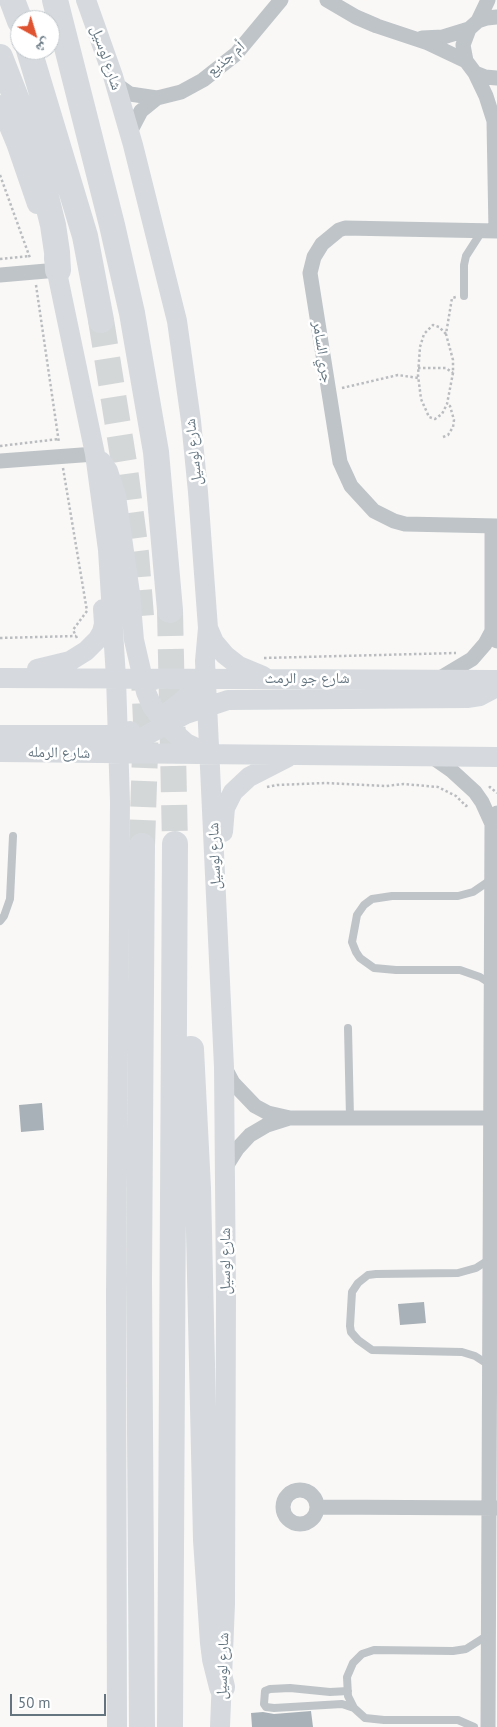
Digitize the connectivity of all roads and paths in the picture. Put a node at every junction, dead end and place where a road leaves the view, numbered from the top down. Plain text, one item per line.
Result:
1 (55, 0) edge
2 (68, 0) edge
3 (86, 0) edge
4 (281, 0) edge
5 (327, 0) edge
6 (488, 0) edge
7 (497, 17) edge
8 (474, 25) junction
9 (415, 38) junction
10 (0, 57) edge
11 (32, 60) edge
12 (470, 67) junction
13 (497, 78) edge
14 (116, 84) junction
15 (157, 98) junction
16 (0, 105) edge
17 (496, 116) edge
18 (133, 145) junction
19 (96, 162) junction
20 (0, 175) edge
21 (492, 231) edge
22 (29, 256) junction
23 (0, 258) edge
24 (46, 271) junction
25 (0, 275) edge
26 (464, 296) joint
27 (101, 320) tunnel mouth
28 (446, 334) junction
29 (418, 368) junction
30 (453, 373) junction
31 (418, 378) junction
32 (329, 391) junction
33 (447, 404) junction
34 (444, 437) dead end
35 (59, 439) junction
36 (0, 446) edge
37 (95, 454) junction
38 (61, 456) junction
39 (0, 461) edge
40 (494, 526) edge
41 (110, 568) junction
42 (170, 610) tunnel mouth
43 (208, 628) junction
44 (494, 636) edge
45 (0, 638) edge
46 (81, 644) junction
47 (479, 652) junction
48 (255, 658) dead end
49 (9, 678) edge
50 (116, 678) junction
51 (142, 678) junction
52 (206, 679) junction
53 (272, 679) junction
54 (437, 680) junction
55 (497, 680) edge
56 (497, 687) edge
57 (207, 706) junction
58 (163, 722) junction
59 (0, 735) edge
60 (118, 744) junction
61 (0, 752) edge
62 (210, 754) junction
63 (292, 755) junction
64 (431, 756) junction
65 (497, 757) edge
66 (262, 788) dead end
67 (466, 806) dead end
68 (494, 818) edge
69 (13, 836) dead end
70 (175, 844) tunnel mouth
71 (142, 846) tunnel mouth
72 (215, 871) junction
73 (492, 879) junction
74 (0, 921) edge
75 (176, 963) junction
76 (491, 984) junction
77 (348, 1028) dead end
78 (224, 1067) junction
79 (290, 1118) junction
80 (350, 1118) junction
81 (494, 1118) edge
82 (225, 1168) junction
83 (494, 1244) edge
84 (490, 1260) junction
85 (490, 1366) junction
86 (317, 1507) dead end
87 (493, 1508) edge
88 (488, 1635) junction
89 (222, 1687) junction
90 (348, 1691) junction
91 (354, 1708) junction
92 (117, 1718) edge
93 (365, 1718) junction
94 (109, 1727) edge
95 (142, 1727) edge
96 (170, 1727) edge
97 (220, 1727) edge
98 (365, 1727) edge
99 (474, 1727) edge
100 (488, 1727) edge

1 - 19 highway
2 - 19 highway
3 - 14 street, شارع لوسيل
4 - 15 street, أم جذيع
5 - 9 street
6 - 8 street
7 - 8 street
8 - 9 street
8 - 12 street
9 - 12 street
10 - 24 highway
11 - 27 highway
12 - 13 street
12 - 17 street
14 - 15 street, أم جذيع
14 - 18 street, شارع لوسيل
15 - 18 street, أم جذيع
16 - 24 street
17 - 21 street
18 - 43 street, شارع لوسيل
19 - 42 highway
20 - 22 path
21 - 26 lane
21 - 32 street, جري السامر
22 - 23 path
22 - 24 path
24 - 25 street
24 - 35 path
24 - 37 street
26 - 28 path
28 - 29 path
28 - 30 path
29 - 30 path
29 - 31 path
30 - 33 path
31 - 32 path
31 - 33 path
32 - 40 street, جري السامر
33 - 34 path
35 - 36 path
35 - 38 path
37 - 38 street
37 - 41 street
37 - 51 street
38 - 39 street
38 - 46 path
40 - 44 street, جري السامر
41 - 46 street
41 - 50 street
43 - 52 street, شارع لوسيل
43 - 53 street
44 - 47 street, جري السامر
45 - 46 path
46 - 49 street
47 - 48 path
47 - 54 street, جري السامر
49 - 50 street
50 - 51 street, شارع جو الرمث
50 - 60 street
51 - 52 street, شارع جو الرمث
51 - 58 street
52 - 53 street, شارع جو الرمث
52 - 57 street, شارع لوسيل
52 - 58 street
53 - 54 street, شارع جو الرمث
54 - 55 street, شارع جو الرمث
56 - 57 street
57 - 58 street
57 - 62 street, شارع لوسيل
58 - 60 street
58 - 62 street
59 - 60 street
60 - 61 street, شارع الرمله
60 - 62 street
60 - 92 street
62 - 63 street
62 - 72 street, شارع لوسيل
63 - 64 street
63 - 72 street
64 - 65 street
64 - 68 street
66 - 67 path
68 - 73 street
69 - 74 lane
70 - 75 highway
71 - 95 highway
72 - 78 street, شارع لوسيل
73 - 76 street
73 - 76 lane
75 - 89 highway
75 - 96 highway
76 - 81 street
77 - 80 lane
78 - 79 street
78 - 82 street, شارع لوسيل
79 - 80 street
79 - 82 street
80 - 81 street
81 - 83 street
82 - 89 street, شارع لوسيل
83 - 84 street
84 - 85 street
84 - 85 lane
85 - 87 street
86 - 87 street
87 - 88 street
88 - 90 lane
88 - 100 street
89 - 97 street, شارع لوسيل
90 - 91 lane
90 - 91 lane
91 - 93 lane
92 - 94 street
93 - 98 lane
93 - 99 lane

